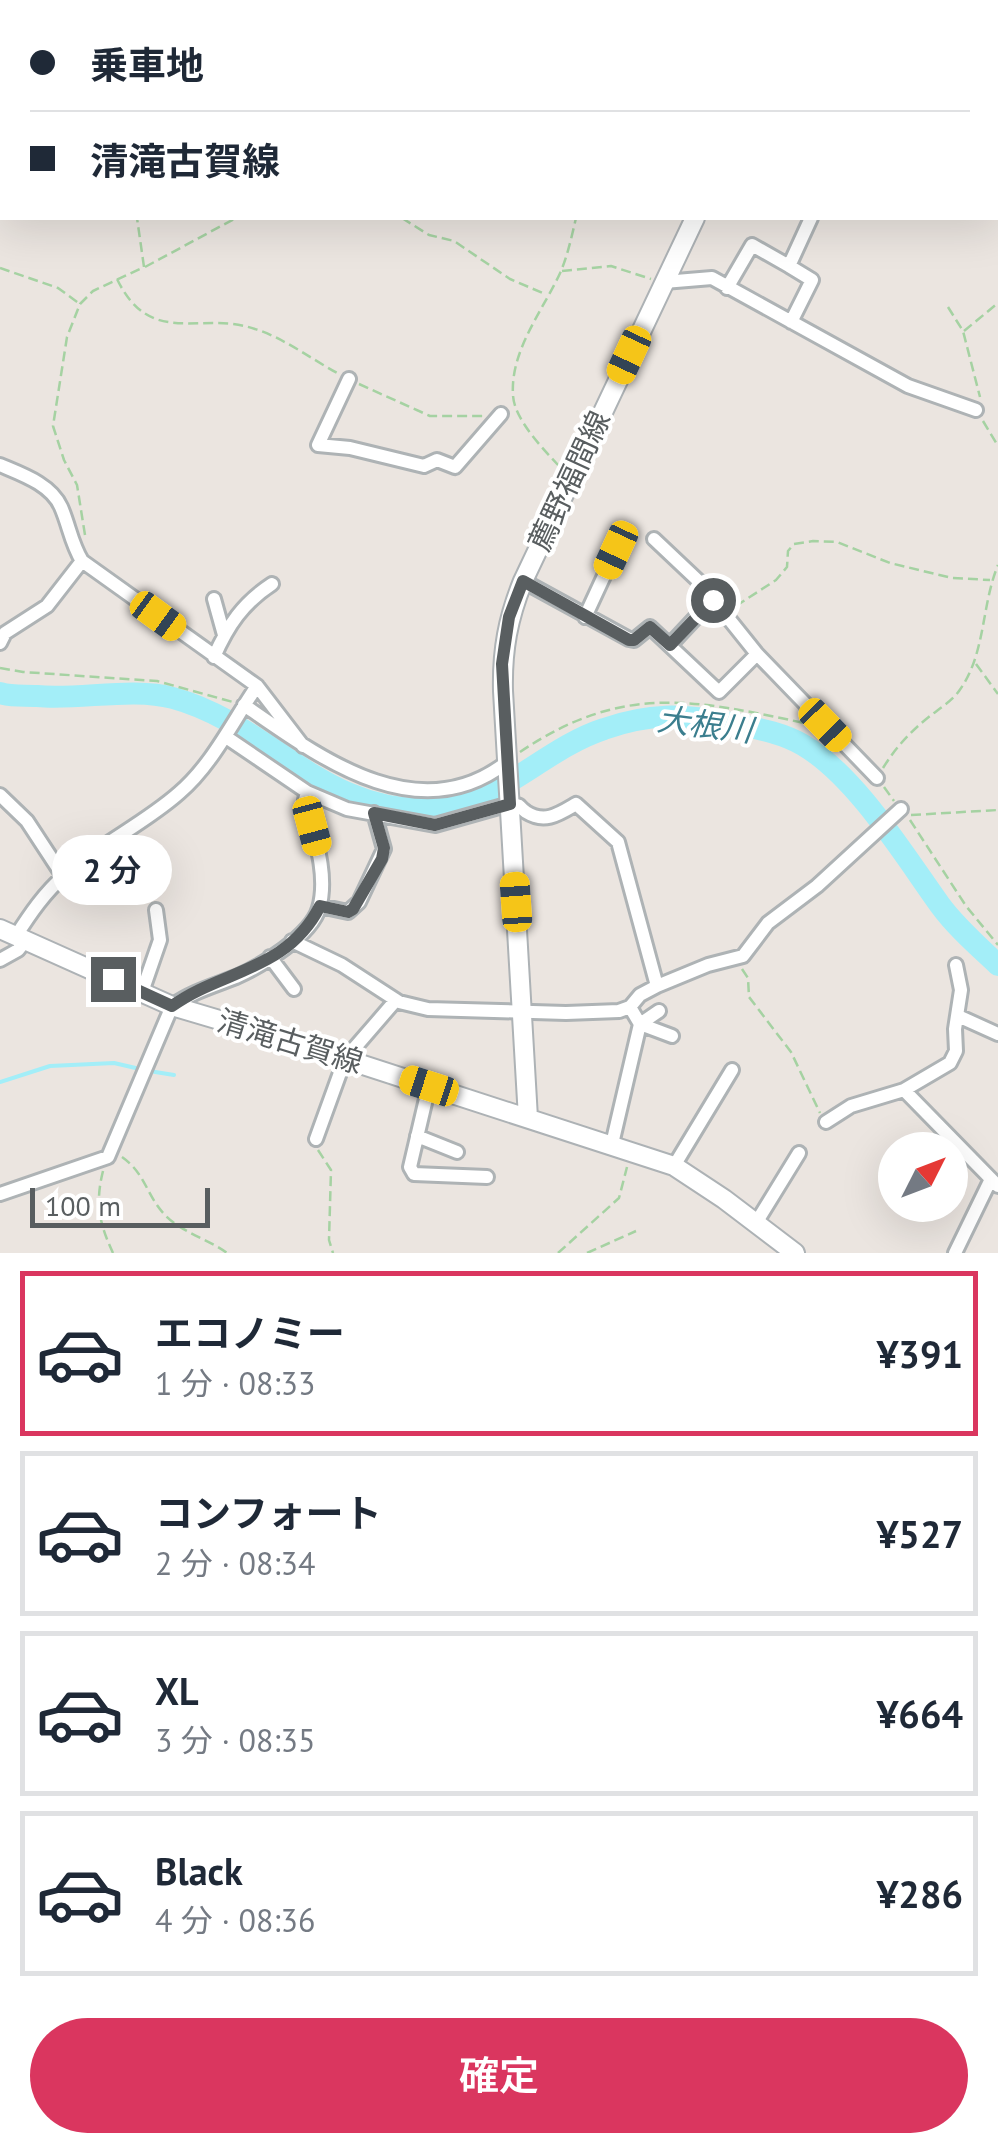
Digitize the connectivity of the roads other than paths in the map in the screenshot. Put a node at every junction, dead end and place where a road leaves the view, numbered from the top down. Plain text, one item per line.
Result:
1 (361, 0) edge
2 (399, 0) edge
3 (694, 220) edge
4 (810, 220) edge
5 (789, 266) junction
6 (664, 282) junction
7 (727, 288) junction
8 (791, 322) junction
9 (349, 379) road end
10 (976, 410) road end
11 (501, 414) road end
12 (0, 465) edge
13 (654, 539) dead end
14 (616, 550) dead end
15 (82, 560) junction
16 (523, 581) junction
17 (272, 584) dead end
18 (214, 599) dead end
19 (713, 600) junction
20 (585, 617) junction
21 (224, 635) junction
22 (0, 643) edge
23 (670, 645) junction
24 (757, 654) junction
25 (214, 657) junction
26 (257, 686) junction
27 (244, 705) junction
28 (226, 736) junction
29 (302, 746) junction
30 (507, 762) junction
31 (877, 778) road end
32 (307, 792) junction
33 (0, 795) edge
34 (510, 800) junction
35 (904, 812) road end
36 (374, 813) junction
37 (63, 876) junction
38 (320, 906) junction
39 (156, 910) dead end
40 (14, 935) edge
41 (292, 941) junction
42 (270, 957) junction
43 (0, 960) edge
44 (956, 965) dead end
45 (657, 986) junction
46 (294, 989) dead end
47 (142, 992) junction
48 (396, 1000) junction
49 (172, 1006) junction
50 (630, 1008) junction
51 (660, 1011) dead end
52 (522, 1012) junction
53 (958, 1016) junction
54 (640, 1024) junction
55 (998, 1034) edge
56 (672, 1036) dead end
57 (345, 1059) junction
58 (732, 1070) dead end
59 (429, 1086) junction
60 (904, 1090) junction
61 (528, 1118) junction
62 (826, 1122) road end
63 (417, 1136) junction
64 (316, 1138) road end
65 (621, 1147) junction
66 (457, 1152) dead end
67 (799, 1153) dead end
68 (674, 1166) junction
69 (487, 1178) dead end
70 (995, 1183) edge
71 (0, 1194) edge
72 (756, 1223) junction
73 (958, 1252) edge
74 (795, 1253) edge

1 - 2 street
3 - 6 main road, 薦野福間線
4 - 5 street
5 - 7 street
5 - 8 street
6 - 7 street
6 - 16 main road, 薦野福間線
7 - 8 street
8 - 10 street
9 - 11 street
12 - 15 street
13 - 19 street
14 - 20 street
15 - 22 street
15 - 25 street
16 - 20 street
16 - 30 main road, 薦野福間線
17 - 21 street
18 - 21 street
19 - 23 street
19 - 24 street
20 - 23 street
21 - 25 street
23 - 24 street
24 - 31 street
25 - 26 street
26 - 27 street
26 - 29 street
27 - 28 street
27 - 29 street
28 - 32 street
28 - 37 street
29 - 30 street
30 - 34 main road, 薦野福間線
32 - 36 street
32 - 38 street
33 - 37 street
34 - 36 street
34 - 45 street
34 - 52 main road, 薦野福間線
35 - 45 street
36 - 38 street
37 - 40 street
38 - 41 street
39 - 47 street
40 - 43 street
40 - 47 main road, 清滝古賀線
41 - 42 street
41 - 48 street
42 - 46 street
42 - 49 street
44 - 53 street
45 - 50 street
47 - 49 main road, 清滝古賀線
48 - 52 street
48 - 57 street
49 - 57 main road, 清滝古賀線
49 - 71 street
50 - 52 street
50 - 54 street
51 - 54 street
52 - 61 main road, 薦野福間線
53 - 55 street
53 - 60 street
54 - 56 street
54 - 65 street
57 - 59 main road, 清滝古賀線
57 - 64 street
58 - 68 street
59 - 61 main road, 清滝古賀線
59 - 63 street
60 - 62 street
60 - 70 street
61 - 65 main road, 清滝古賀線
63 - 66 street
63 - 69 street
65 - 68 main road, 清滝古賀線
67 - 72 street
68 - 72 main road, 清滝古賀線
70 - 73 street
72 - 74 main road, 清滝古賀線

